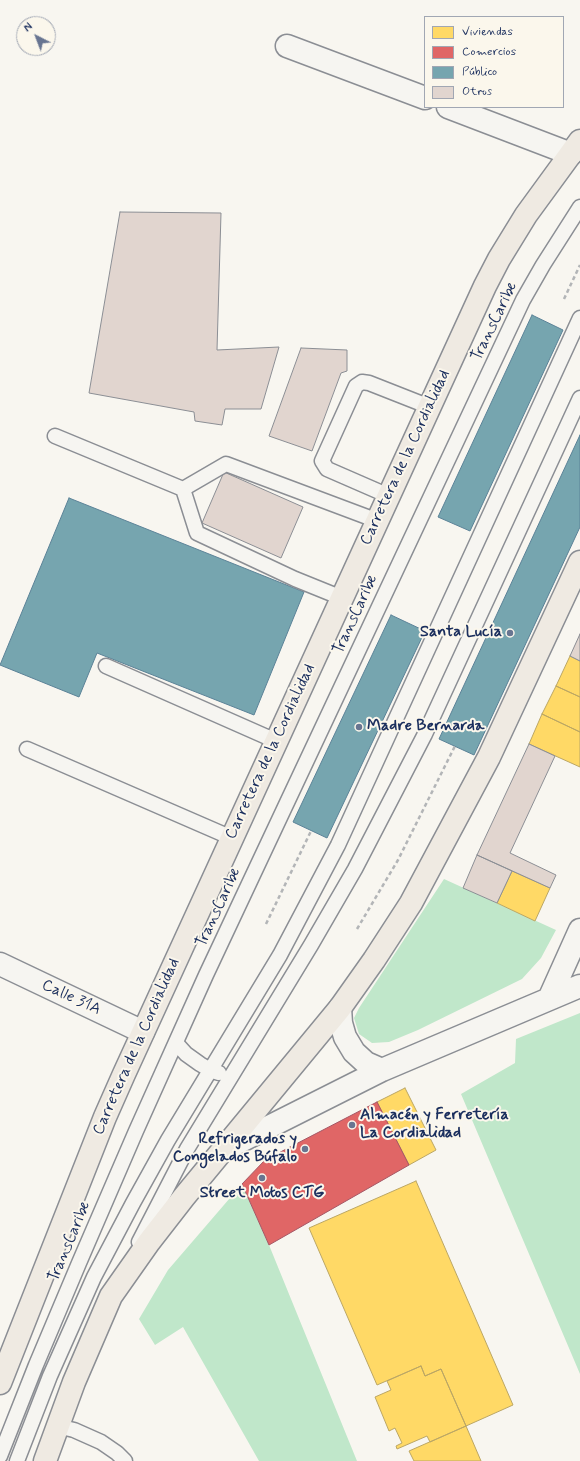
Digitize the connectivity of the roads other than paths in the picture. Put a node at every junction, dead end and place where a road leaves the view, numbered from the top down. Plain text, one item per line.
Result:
1 (288, 46) dead end
2 (424, 98) edge
3 (451, 108) edge
4 (576, 147) edge
5 (580, 207) edge
6 (580, 318) edge
7 (580, 398) edge
8 (430, 407) junction
9 (55, 436) dead end
10 (183, 489) junction
11 (389, 496) junction
12 (378, 521) junction
13 (580, 562) edge
14 (342, 598) junction
15 (106, 666) dead end
16 (276, 741) junction
17 (27, 749) dead end
18 (232, 838) junction
19 (580, 930) edge
20 (0, 964) edge
21 (580, 986) edge
22 (549, 999) junction
23 (340, 1008) junction
24 (143, 1032) junction
25 (176, 1043) junction
26 (210, 1070) junction
27 (382, 1070) junction
28 (231, 1075) junction
29 (225, 1149) junction
30 (111, 1296) junction
31 (0, 1383) edge
32 (57, 1426) junction
33 (0, 1456) edge
34 (17, 1461) edge
35 (45, 1461) edge
36 (125, 1461) edge

1 - 2 street
3 - 4 street
4 - 8 highway, Carretera de la Cordialidad
5 - 25 lane, TransCaribe
6 - 26 lane
7 - 28 lane
8 - 11 highway, Carretera de la Cordialidad
8 - 11 lane
9 - 10 lane
10 - 12 lane
10 - 14 lane
11 - 12 highway, Carretera de la Cordialidad
12 - 14 highway, Carretera de la Cordialidad
13 - 23 highway
14 - 16 highway, Carretera de la Cordialidad
15 - 16 lane
16 - 18 highway, Carretera de la Cordialidad
17 - 18 lane
18 - 24 highway, Carretera de la Cordialidad
19 - 22 street
20 - 24 street, Calle 31A
21 - 22 street
22 - 27 street
23 - 27 street
23 - 29 highway
24 - 31 highway, Carretera de la Cordialidad
25 - 26 lane
25 - 33 lane, TransCaribe
26 - 28 lane
26 - 34 lane
27 - 29 street
28 - 30 lane
29 - 30 highway
30 - 32 highway
32 - 35 highway
32 - 36 lane

